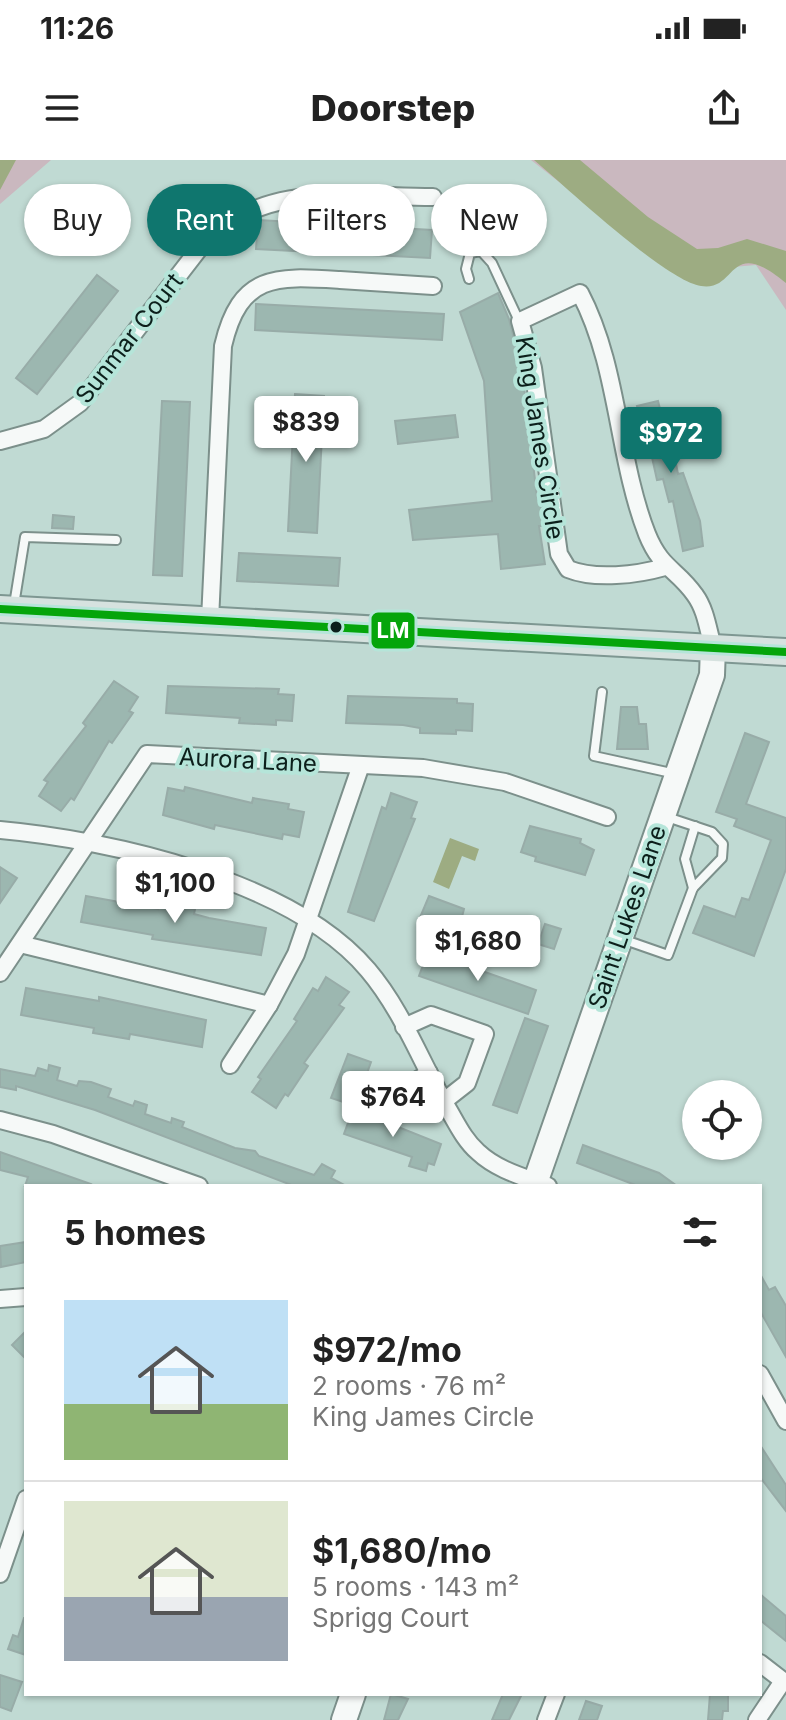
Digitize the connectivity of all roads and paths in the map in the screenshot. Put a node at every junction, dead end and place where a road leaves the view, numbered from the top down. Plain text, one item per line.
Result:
1 (431, 197) edge
2 (469, 279) dead end
3 (433, 286) dead end
4 (520, 321) junction
5 (0, 441) edge
6 (116, 540) dead end
7 (665, 567) junction
8 (7, 609) edge
9 (210, 620) junction
10 (713, 647) junction
11 (786, 652) edge
12 (602, 692) dead end
13 (361, 765) junction
14 (677, 774) junction
15 (663, 815) junction
16 (607, 817) dead end
17 (695, 826) junction
18 (0, 830) edge
19 (87, 843) junction
20 (693, 888) junction
21 (310, 920) junction
22 (620, 939) junction
23 (20, 944) junction
24 (0, 973) edge
25 (269, 1005) junction
26 (404, 1027) junction
27 (230, 1065) dead end
28 (429, 1073) junction
29 (393, 1095) dead end
30 (444, 1101) junction
31 (0, 1120) edge
32 (193, 1184) edge
33 (537, 1184) edge
34 (539, 1184) edge
35 (24, 1297) edge
36 (0, 1299) edge
37 (762, 1378) edge
38 (786, 1421) edge
39 (24, 1505) edge
40 (0, 1574) edge
41 (762, 1665) edge
42 (785, 1682) edge
43 (352, 1696) edge
44 (555, 1696) edge
45 (344, 1720) edge
46 (546, 1720) edge
47 (757, 1720) edge

1 - 5 street, Sunmar Court
2 - 4 lane
3 - 9 street
4 - 7 street, King James Circle
4 - 7 street, King James Circle
6 - 8 lane
7 - 10 street, King James Circle
8 - 9 main road
9 - 10 main road
10 - 11 main road
10 - 14 street, Saint Lukes Lane
12 - 14 lane
13 - 16 street, Aurora Lane
13 - 19 street, Aurora Lane
13 - 21 street
14 - 15 street, Saint Lukes Lane
15 - 17 lane
15 - 22 street, Saint Lukes Lane
17 - 20 lane
17 - 20 lane
18 - 19 street
19 - 21 street
19 - 23 street, Aurora Lane
20 - 22 lane
21 - 25 street
21 - 26 street
22 - 34 street, Saint Lukes Lane
23 - 24 street, Aurora Lane
23 - 25 street
25 - 27 street
26 - 28 street
26 - 30 street
28 - 29 street
28 - 30 street
30 - 33 street
31 - 32 street
35 - 36 street
37 - 38 street
39 - 40 street
41 - 42 street
42 - 47 street
43 - 45 street
44 - 46 street

